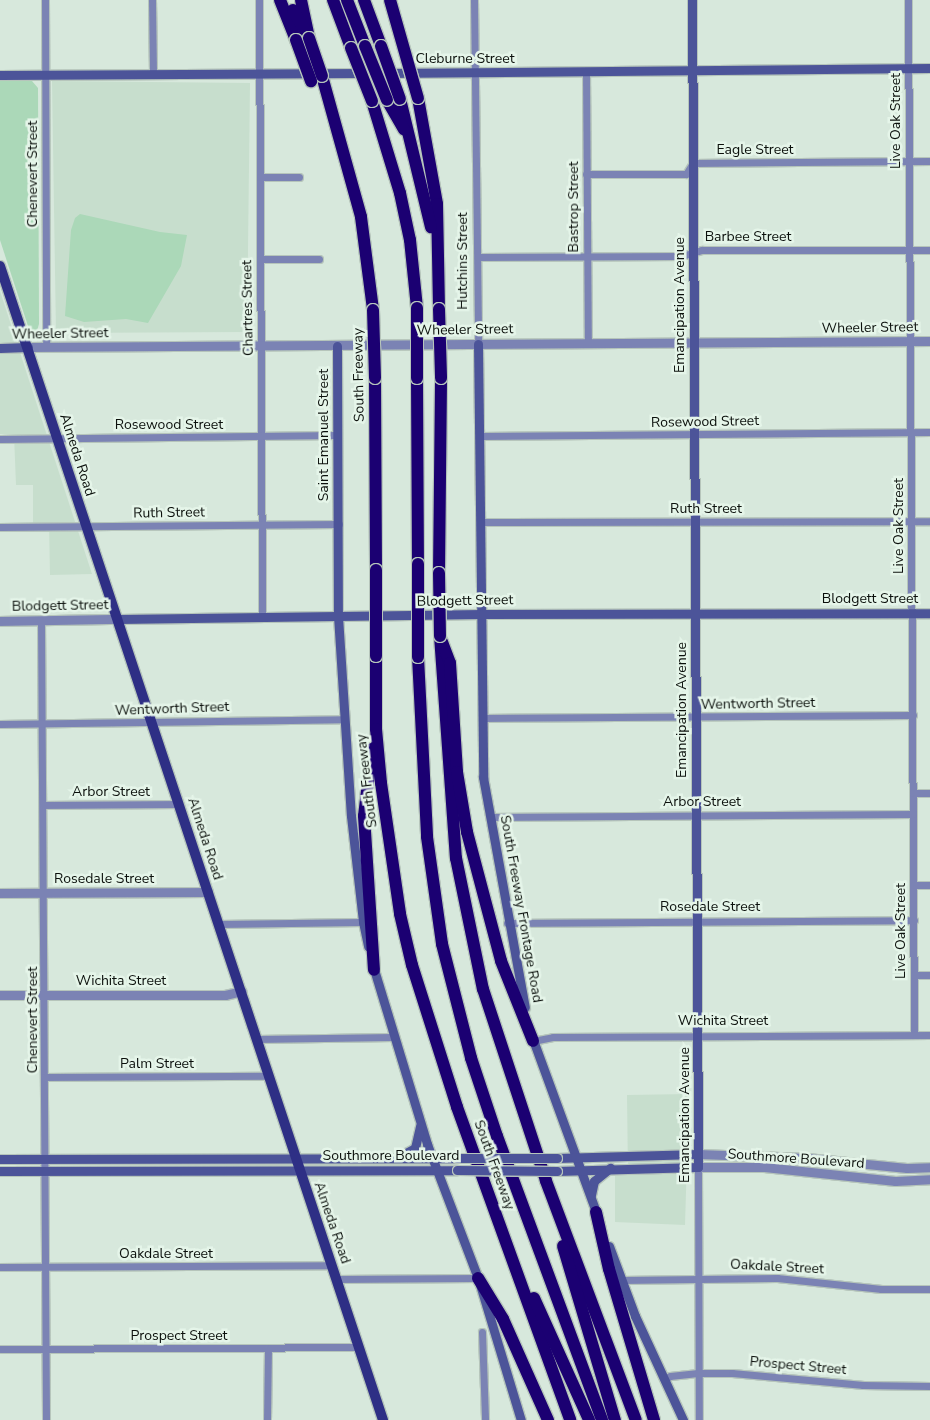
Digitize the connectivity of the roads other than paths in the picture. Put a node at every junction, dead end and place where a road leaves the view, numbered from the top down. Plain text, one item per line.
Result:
1 (45, 0) edge
2 (152, 0) edge
3 (259, 0) edge
4 (280, 0) edge
5 (289, 0) edge
6 (301, 0) edge
7 (333, 0) edge
8 (346, 0) edge
9 (364, 0) edge
10 (390, 0) edge
11 (474, 0) edge
12 (692, 0) edge
13 (908, 0) edge
14 (302, 39) junction
15 (909, 68) junction
16 (930, 68) edge
17 (693, 70) junction
18 (475, 72) junction
19 (586, 72) junction
20 (259, 73) junction
21 (153, 74) junction
22 (0, 75) edge
23 (45, 75) junction
24 (393, 99) junction
25 (908, 161) junction
26 (930, 161) edge
27 (694, 163) junction
28 (586, 174) junction
29 (260, 177) junction
30 (300, 177) dead end
31 (694, 250) junction
32 (910, 250) junction
33 (930, 250) edge
34 (586, 255) junction
35 (478, 257) junction
36 (260, 259) junction
37 (319, 259) dead end
38 (0, 266) edge
39 (438, 286) junction
40 (930, 341) edge
41 (694, 342) junction
42 (910, 342) junction
43 (588, 343) junction
44 (478, 344) junction
45 (261, 346) junction
46 (338, 346) junction
47 (28, 347) junction
48 (46, 347) junction
49 (0, 348) edge
50 (911, 432) junction
51 (930, 432) edge
52 (695, 434) junction
53 (337, 435) junction
54 (262, 436) junction
55 (481, 436) junction
56 (0, 438) edge
57 (57, 438) junction
58 (912, 520) junction
59 (930, 521) edge
60 (482, 522) junction
61 (695, 522) junction
62 (262, 524) junction
63 (339, 524) junction
64 (0, 527) edge
65 (86, 527) junction
66 (912, 613) junction
67 (930, 613) edge
68 (483, 614) junction
69 (696, 614) junction
70 (262, 616) junction
71 (338, 616) junction
72 (41, 620) junction
73 (119, 620) junction
74 (0, 621) edge
75 (445, 664) junction
76 (913, 715) junction
77 (697, 717) junction
78 (482, 718) junction
79 (344, 719) junction
80 (151, 722) junction
81 (0, 724) edge
82 (42, 724) junction
83 (376, 729) junction
84 (913, 793) junction
85 (930, 793) edge
86 (180, 804) junction
87 (43, 805) junction
88 (697, 814) junction
89 (914, 814) junction
90 (490, 817) junction
91 (914, 885) junction
92 (930, 885) edge
93 (208, 892) junction
94 (0, 893) edge
95 (44, 893) junction
96 (914, 920) junction
97 (698, 921) junction
98 (362, 922) junction
99 (507, 923) junction
100 (218, 924) junction
101 (374, 970) junction
102 (914, 975) junction
103 (930, 975) edge
104 (242, 991) junction
105 (45, 995) junction
106 (0, 996) edge
107 (699, 1035) junction
108 (914, 1035) junction
109 (930, 1035) edge
110 (393, 1037) junction
111 (257, 1039) junction
112 (533, 1042) junction
113 (269, 1076) junction
114 (46, 1077) junction
115 (420, 1121) junction
116 (698, 1154) junction
117 (219, 1157) junction
118 (295, 1157) junction
119 (399, 1157) junction
120 (578, 1157) junction
121 (46, 1158) junction
122 (432, 1158) junction
123 (0, 1159) edge
124 (864, 1166) junction
125 (612, 1167) junction
126 (698, 1167) junction
127 (930, 1167) edge
128 (220, 1170) junction
129 (299, 1170) junction
130 (436, 1170) junction
131 (582, 1170) junction
132 (0, 1171) edge
133 (46, 1171) junction
134 (863, 1177) junction
135 (930, 1179) edge
136 (484, 1181) junction
137 (546, 1181) junction
138 (591, 1195) junction
139 (596, 1212) junction
140 (332, 1265) junction
141 (0, 1267) edge
142 (46, 1267) junction
143 (698, 1276) junction
144 (478, 1278) junction
145 (336, 1279) junction
146 (621, 1280) junction
147 (930, 1289) edge
148 (482, 1332) dead end
149 (358, 1347) junction
150 (46, 1348) junction
151 (268, 1348) junction
152 (0, 1349) edge
153 (698, 1373) junction
154 (664, 1380) junction
155 (930, 1386) edge
156 (518, 1419) edge
157 (46, 1420) edge
158 (267, 1420) edge
159 (383, 1420) edge
160 (485, 1420) edge
161 (548, 1420) edge
162 (570, 1420) edge
163 (590, 1420) edge
164 (602, 1420) edge
165 (615, 1420) edge
166 (636, 1420) edge
167 (654, 1420) edge
168 (683, 1420) edge
169 (699, 1420) edge

1 - 23 street, Chenevert Street
2 - 21 street
3 - 20 street, Chartres Street
4 - 14 highway
5 - 14 highway
6 - 14 highway
7 - 164 highway, bridge
8 - 24 highway, bridge
9 - 24 highway, bridge
10 - 39 highway, bridge
11 - 18 street, Hutchins Street
12 - 17 main road, Emancipation Avenue
13 - 15 street, Live Oak Street
14 - 83 highway, South Freeway, bridge
15 - 16 main road, Cleburne Street
15 - 17 main road, Cleburne Street
15 - 25 street, Live Oak Street
17 - 19 main road, Cleburne Street
17 - 27 main road, Emancipation Avenue
18 - 19 main road, Cleburne Street
18 - 20 main road, Cleburne Street
18 - 35 street, Hutchins Street
19 - 28 street, Bastrop Street
20 - 21 main road, Cleburne Street
20 - 29 street, Chartres Street
21 - 23 main road, Cleburne Street
22 - 23 main road, Cleburne Street
23 - 48 street, Chenevert Street
24 - 39 highway
25 - 26 street, Eagle Street
25 - 27 street, Eagle Street
25 - 32 street, Live Oak Street
27 - 28 street, Eagle Street
27 - 31 main road, Emancipation Avenue
28 - 34 street, Bastrop Street
29 - 30 street
29 - 36 street, Chartres Street
31 - 32 street, Barbee Street
31 - 34 street, Barbee Street
31 - 41 main road, Emancipation Avenue
32 - 33 street, Barbee Street
32 - 42 street, Live Oak Street
34 - 35 street, Barbee Street
34 - 43 street, Bastrop Street
35 - 44 street, Hutchins Street
36 - 37 street
36 - 45 street, Chartres Street
38 - 47 main road, Almeda Road
39 - 75 highway, bridge
40 - 42 street, Wheeler Street
41 - 42 street, Wheeler Street
41 - 43 street, Wheeler Street
41 - 52 main road, Emancipation Avenue
42 - 50 street, Live Oak Street
43 - 44 street, Wheeler Street
44 - 46 street, Wheeler Street
44 - 55 main road, Hutchins Street
45 - 46 street, Wheeler Street
45 - 48 street, Wheeler Street
45 - 54 street, Chartres Street
46 - 53 main road, Saint Emanuel Street
47 - 48 street, Wheeler Street
47 - 49 main road, Wheeler Street
47 - 57 main road, Almeda Road
50 - 51 street, Rosewood Street
50 - 52 street, Rosewood Street
50 - 58 street, Live Oak Street
52 - 55 street, Rosewood Street
52 - 61 main road, Emancipation Avenue
53 - 54 street, Rosewood Street
53 - 63 main road, Saint Emanuel Street
54 - 57 street, Rosewood Street
54 - 62 street, Chartres Street
55 - 60 main road, Hutchins Street
56 - 57 street, Rosewood Street
57 - 65 main road, Almeda Road
58 - 59 street, Ruth Street
58 - 61 street, Ruth Street
58 - 66 street, Live Oak Street
60 - 61 street, Ruth Street
60 - 68 main road, South Freeway Frontage Road
61 - 69 main road, Emancipation Avenue
62 - 63 street, Ruth Street
62 - 65 street, Ruth Street
62 - 70 street, Chartres Street
63 - 71 main road
64 - 65 street, Ruth Street
65 - 73 main road, Almeda Road
66 - 67 main road, Blodgett Street
66 - 69 main road, Blodgett Street
66 - 76 street, Live Oak Street
68 - 69 main road, Blodgett Street
68 - 71 main road, Blodgett Street
68 - 78 main road, South Freeway Frontage Road
69 - 77 main road, Emancipation Avenue
70 - 71 main road, Blodgett Street
70 - 73 main road, Blodgett Street
71 - 79 main road
72 - 73 street, Blodgett Street
72 - 74 street, Blodgett Street
72 - 82 street, Chenevert Street
73 - 80 main road, Almeda Road
75 - 112 highway
75 - 137 highway
76 - 77 street, Wentworth Street
76 - 84 street, Live Oak Street
77 - 78 street, Wentworth Street
77 - 88 main road, Emancipation Avenue
78 - 90 main road, South Freeway Frontage Road
79 - 80 street, Wentworth Street
79 - 98 main road
80 - 82 street, Wentworth Street
80 - 86 main road, Almeda Road
81 - 82 street, Wentworth Street
82 - 87 street, Chenevert Street
83 - 101 highway
83 - 136 highway, South Freeway
84 - 85 street
84 - 89 street, Live Oak Street
86 - 87 street, Arbor Street
86 - 93 main road, Almeda Road
87 - 95 street, Chenevert Street
88 - 89 street, Arbor Street
88 - 90 street, Arbor Street
88 - 97 main road, Emancipation Avenue
89 - 91 street, Live Oak Street
90 - 99 main road, South Freeway Frontage Road
91 - 92 street
91 - 96 street, Live Oak Street
93 - 95 street, Rosedale Street
93 - 100 main road, Almeda Road
94 - 95 street, Rosedale Street
95 - 105 street, Chenevert Street
96 - 97 street, Rosedale Street
96 - 102 street, Live Oak Street
97 - 99 street, Rosedale Street
97 - 107 main road, Emancipation Avenue
98 - 100 street
98 - 101 main road
99 - 112 main road, South Freeway Frontage Road
100 - 104 main road, Almeda Road
101 - 110 main road
102 - 103 street
102 - 108 street, Live Oak Street
104 - 105 street, Wichita Street
104 - 111 main road, Almeda Road
105 - 106 street, Wichita Street
105 - 114 street, Chenevert Street
107 - 108 street, Wichita Street
107 - 112 street, Wichita Street
107 - 116 main road, Emancipation Avenue
108 - 109 street
110 - 111 street
110 - 115 main road
111 - 113 main road, Almeda Road
112 - 120 main road, South Freeway Frontage Road
113 - 114 street, Palm Street
113 - 118 main road, Almeda Road
114 - 121 street, Chenevert Street
115 - 119 main road
115 - 122 main road
116 - 120 main road, Southmore Boulevard
116 - 124 street, Southmore Boulevard
116 - 126 main road, Emancipation Avenue
117 - 118 main road, Southmore Boulevard
117 - 121 main road, Southmore Boulevard
117 - 128 main road
118 - 119 main road, Southmore Boulevard
118 - 129 main road, Almeda Road
119 - 122 main road, Southmore Boulevard
120 - 122 main road, Southmore Boulevard, bridge
120 - 131 main road, South Freeway Frontage Road
121 - 123 main road, Southmore Boulevard
121 - 133 street, Chenevert Street
122 - 130 main road
124 - 127 street, Southmore Boulevard
124 - 134 street
125 - 126 main road, Southmore Boulevard
125 - 131 main road, Southmore Boulevard
125 - 138 main road
126 - 134 street, Southmore Boulevard
126 - 143 street, Emancipation Avenue
128 - 129 main road, Southmore Boulevard
128 - 133 main road, Southmore Boulevard
129 - 130 main road, Southmore Boulevard
129 - 140 main road, Almeda Road
130 - 131 main road, Southmore Boulevard, bridge
130 - 144 main road
131 - 138 main road, South Freeway Frontage Road
132 - 133 main road, Southmore Boulevard
133 - 142 street, Chenevert Street
134 - 135 street, Southmore Boulevard
136 - 162 highway, South Freeway
136 - 163 highway
137 - 165 highway
137 - 166 highway
138 - 139 main road, South Freeway Frontage Road
139 - 146 main road, South Freeway Frontage Road
139 - 167 highway
140 - 142 street, Oakdale Street
140 - 145 main road, Almeda Road
141 - 142 street, Oakdale Street
142 - 150 street, Chenevert Street
143 - 146 street, Oakdale Street
143 - 147 street, Oakdale Street
143 - 153 street, Emancipation Avenue
144 - 145 street
144 - 156 main road
144 - 161 highway
145 - 149 main road, Almeda Road
146 - 154 main road, South Freeway Frontage Road
148 - 160 street
149 - 151 street, Prospect Street
149 - 159 main road, Almeda Road
150 - 151 street, Prospect Street
150 - 152 street, Prospect Street
150 - 157 street, Chenevert Street
151 - 158 street
153 - 154 street, Prospect Street
153 - 155 street, Prospect Street
153 - 169 street, Emancipation Avenue
154 - 168 main road, South Freeway Frontage Road

